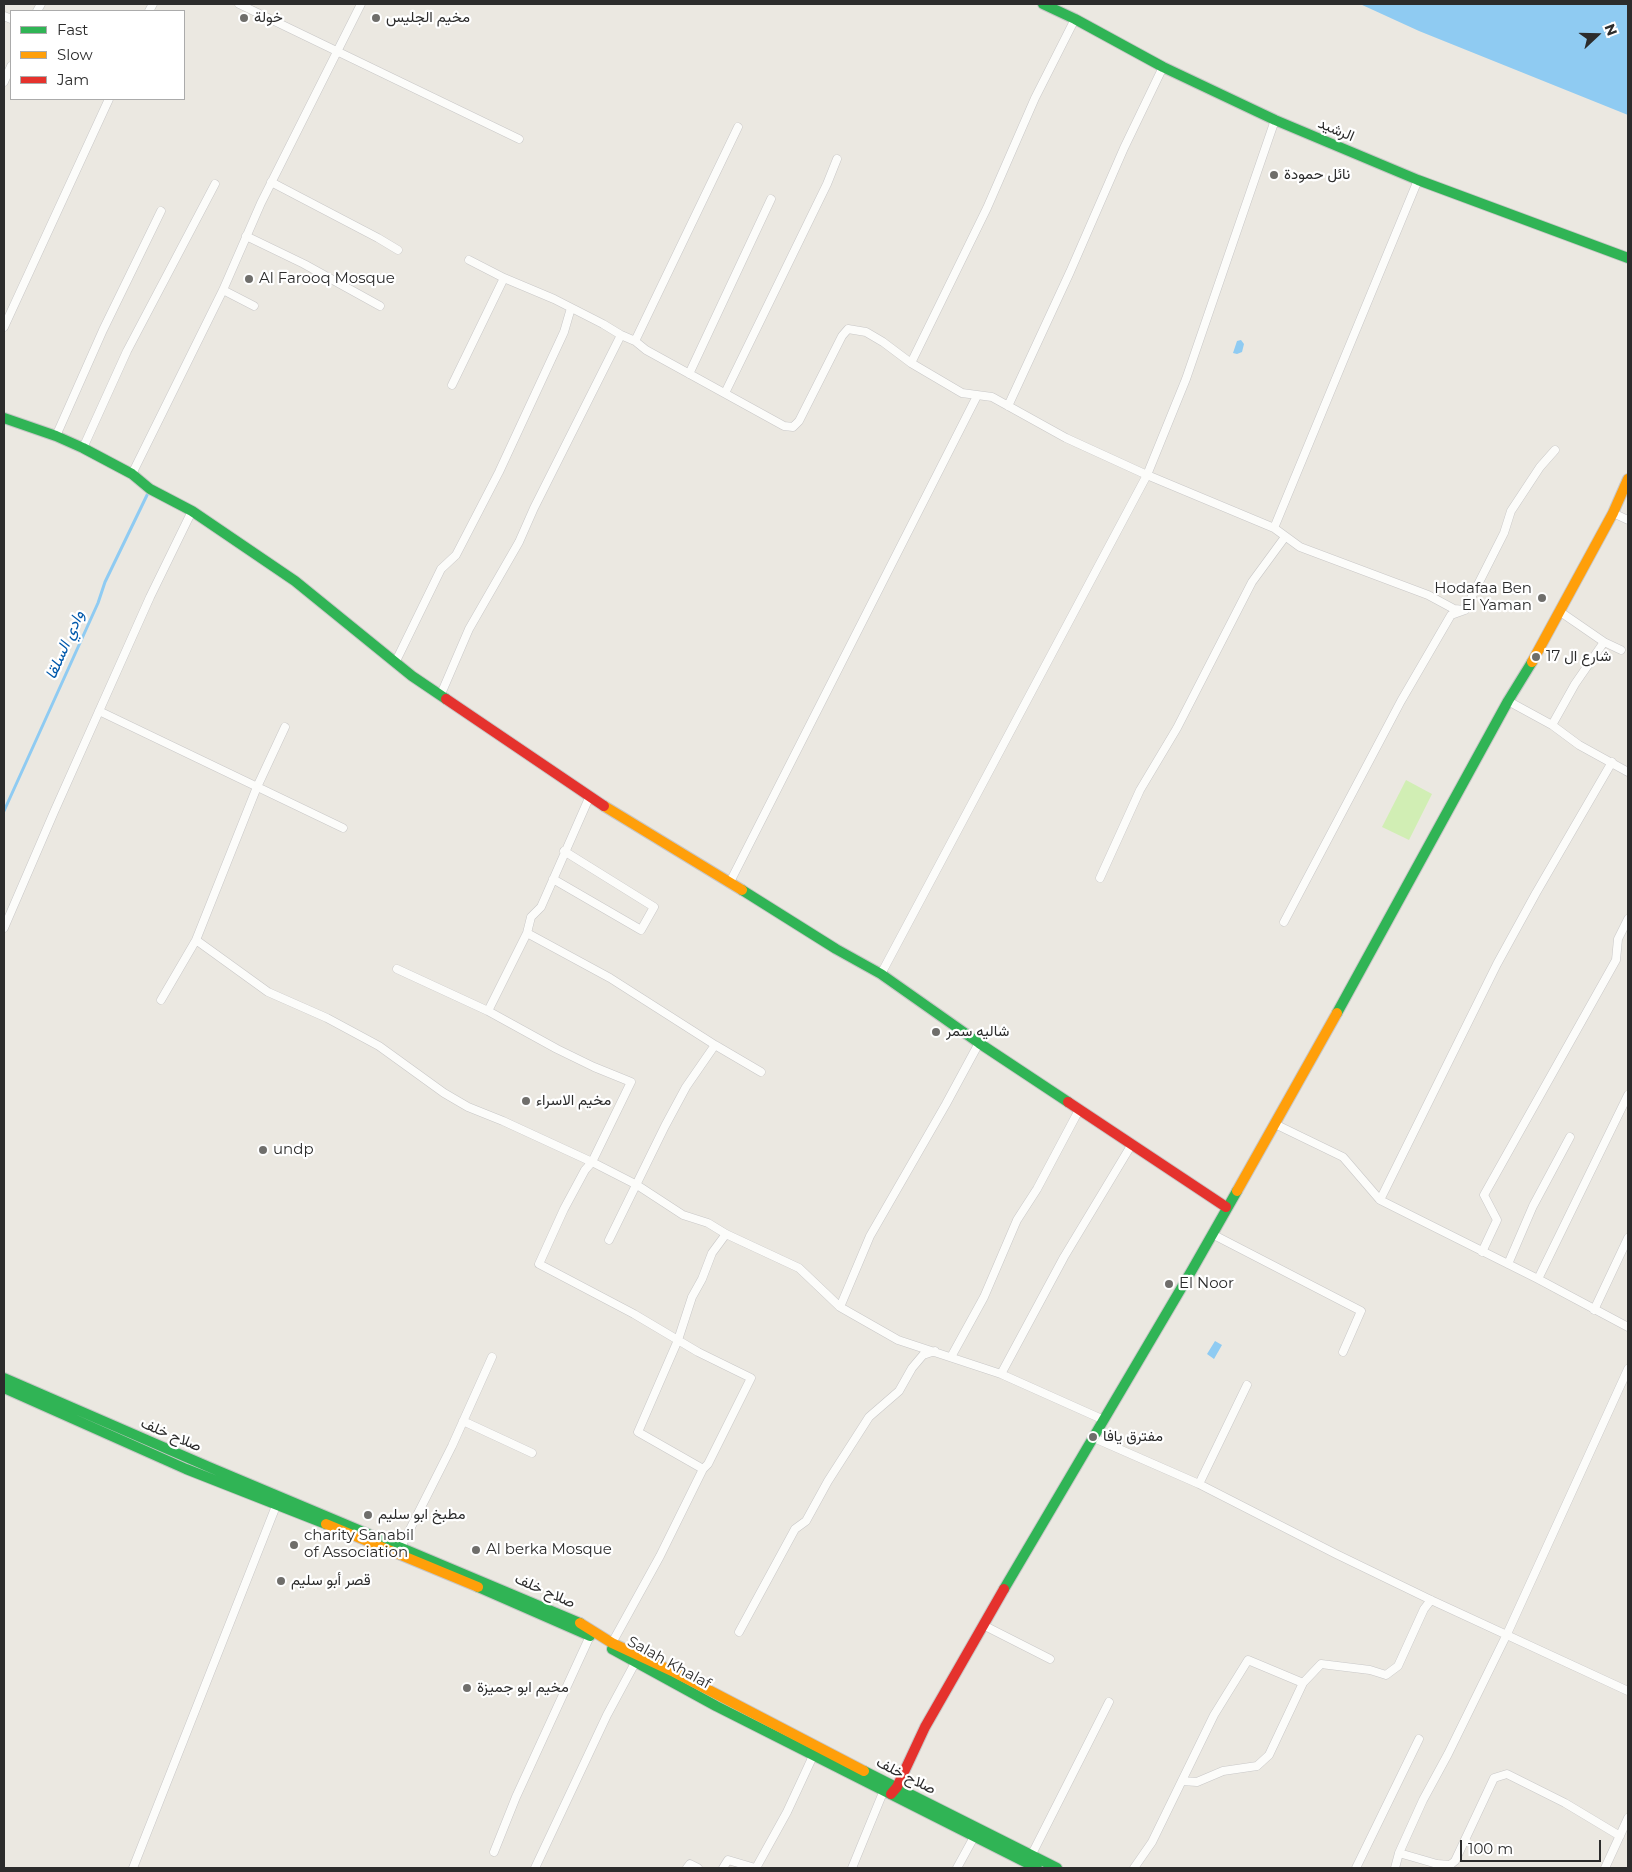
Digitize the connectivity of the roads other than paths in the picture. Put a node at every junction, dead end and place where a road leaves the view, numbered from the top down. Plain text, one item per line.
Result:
1 (239, 4) edge
2 (361, 4) edge
3 (1043, 4) edge
4 (1075, 19) junction
5 (337, 52) junction
6 (1163, 67) junction
7 (10, 68) edge
8 (4, 82) edge
9 (109, 100) edge
10 (1275, 120) junction
11 (738, 127) dead end
12 (519, 139) dead end
13 (837, 159) dead end
14 (1418, 180) junction
15 (271, 182) junction
16 (215, 184) dead end
17 (771, 199) dead end
18 (161, 211) dead end
19 (246, 236) junction
20 (398, 250) dead end
21 (1628, 258) edge
22 (469, 260) dead end
23 (504, 278) junction
24 (223, 290) junction
25 (254, 306) dead end
26 (380, 306) dead end
27 (572, 308) junction
28 (4, 327) edge
29 (621, 335) junction
30 (635, 341) junction
31 (912, 363) junction
32 (689, 374) junction
33 (452, 385) dead end
34 (724, 393) junction
35 (976, 396) junction
36 (1008, 406) junction
37 (4, 418) edge
38 (56, 436) junction
39 (83, 448) junction
40 (1555, 450) dead end
41 (132, 474) junction
42 (1147, 475) junction
43 (1628, 479) edge
44 (192, 511) junction
45 (1613, 512) junction
46 (1628, 520) edge
47 (1274, 528) junction
48 (1285, 538) junction
49 (1465, 610) junction
50 (1559, 612) junction
51 (1604, 642) junction
52 (1621, 650) dead end
53 (396, 661) junction
54 (441, 694) junction
55 (1508, 701) junction
56 (99, 711) junction
57 (1552, 725) junction
58 (285, 727) dead end
59 (1612, 762) junction
60 (1628, 772) edge
61 (257, 787) junction
62 (589, 798) junction
63 (343, 828) dead end
64 (564, 851) junction
65 (1100, 878) dead end
66 (553, 879) junction
67 (730, 882) junction
68 (1628, 919) edge
69 (1284, 922) dead end
70 (4, 928) edge
71 (527, 933) junction
72 (196, 940) junction
73 (397, 969) dead end
74 (880, 974) junction
75 (161, 1000) dead end
76 (488, 1011) junction
77 (979, 1043) junction
78 (715, 1045) junction
79 (761, 1072) dead end
80 (1628, 1095) edge
81 (1078, 1110) junction
82 (1279, 1126) dead end
83 (1570, 1137) dead end
84 (1132, 1144) junction
85 (592, 1162) junction
86 (637, 1185) junction
87 (1380, 1200) junction
88 (1226, 1207) junction
89 (726, 1234) junction
90 (1212, 1234) junction
91 (1628, 1238) edge
92 (609, 1240) dead end
93 (1482, 1252) junction
94 (1508, 1264) junction
95 (1538, 1279) junction
96 (840, 1306) junction
97 (1594, 1310) junction
98 (1628, 1327) edge
99 (678, 1340) junction
100 (935, 1351) junction
101 (1343, 1352) dead end
102 (492, 1357) dead end
103 (952, 1357) junction
104 (1628, 1369) edge
105 (1001, 1374) junction
106 (4, 1378) edge
107 (1248, 1385) dead end
108 (4, 1388) edge
109 (1104, 1420) junction
110 (463, 1421) junction
111 (1094, 1438) junction
112 (532, 1453) dead end
113 (703, 1469) junction
114 (1199, 1484) junction
115 (276, 1506) junction
116 (401, 1546) junction
117 (1431, 1600) junction
118 (983, 1625) junction
119 (740, 1632) dead end
120 (1507, 1634) junction
121 (590, 1636) junction
122 (612, 1642) junction
123 (1050, 1658) dead end
124 (635, 1662) junction
125 (1303, 1682) junction
126 (1628, 1691) edge
127 (1110, 1702) dead end
128 (1419, 1739) dead end
129 (813, 1756) junction
130 (1182, 1780) junction
131 (890, 1790) junction
132 (1628, 1818) edge
133 (1620, 1836) junction
134 (974, 1837) junction
135 (494, 1852) dead end
136 (1399, 1853) junction
137 (1031, 1856) junction
138 (133, 1868) edge
139 (535, 1868) edge
140 (687, 1868) edge
141 (698, 1868) edge
142 (723, 1868) edge
143 (756, 1868) edge
144 (852, 1868) edge
145 (957, 1868) edge
146 (1035, 1868) edge
147 (1057, 1868) edge
148 (1134, 1868) edge
149 (1356, 1868) edge
150 (1395, 1868) edge
151 (1606, 1868) edge

1 - 5 street
2 - 5 street
3 - 4 street, الرشيد
4 - 6 street, الرشيد
4 - 31 street
5 - 12 street
5 - 15 street
6 - 10 street, الرشيد
6 - 36 street
7 - 8 street
9 - 28 street
10 - 14 street, الرشيد
10 - 42 street
11 - 30 street
13 - 34 street
14 - 21 street, الرشيد
14 - 47 street
15 - 19 street
15 - 20 street
16 - 39 street
17 - 32 street
18 - 38 street
19 - 24 street
19 - 26 street
22 - 23 street
23 - 27 street
23 - 33 street
24 - 25 street
24 - 41 street
27 - 29 street
27 - 53 street
29 - 30 street
29 - 54 street
30 - 32 street
31 - 34 street
31 - 35 street
32 - 34 street
35 - 36 street
35 - 67 street
36 - 42 street
37 - 38 street
38 - 39 street
39 - 41 street
40 - 49 street
41 - 44 street
42 - 47 street
42 - 74 street
43 - 45 street
44 - 53 street
44 - 56 street
45 - 46 street
45 - 50 street
47 - 48 street
48 - 49 street
48 - 65 street
49 - 69 street
50 - 51 street
50 - 55 street
51 - 52 street
51 - 57 street
53 - 54 street
54 - 62 street
55 - 57 street
55 - 88 street
56 - 61 street
56 - 70 street
57 - 59 street
58 - 61 street
59 - 60 street
59 - 87 street
61 - 63 street
61 - 72 street
62 - 64 street
62 - 67 street
64 - 66 street
64 - 66 street
66 - 71 street
67 - 74 street
68 - 93 street
71 - 76 street
71 - 78 street
72 - 75 street
72 - 85 street
73 - 76 street
74 - 77 street
76 - 85 street
77 - 81 street
77 - 96 street
78 - 79 street
78 - 86 street
80 - 95 street
81 - 84 street
81 - 103 street
82 - 87 street
83 - 94 street
84 - 88 street
84 - 105 street
85 - 86 street
85 - 99 street
86 - 89 street
86 - 92 street
87 - 93 street
88 - 90 street
89 - 96 street
89 - 99 street
90 - 101 street
90 - 109 street
91 - 97 street
93 - 94 street
94 - 95 street
95 - 97 street
96 - 100 street
97 - 98 street
99 - 113 street
99 - 113 street
100 - 103 street
100 - 119 street
102 - 110 street
103 - 105 street
104 - 120 street
105 - 109 street
106 - 116 street, صلاح خلف
107 - 114 street
108 - 115 street, صلاح خلف
109 - 111 street
110 - 112 street
110 - 116 street
111 - 114 street
111 - 118 street
113 - 122 street
114 - 117 street
115 - 121 street, Salah Khalaf
115 - 138 street
116 - 122 street, صلاح خلف
117 - 120 street
117 - 125 street
118 - 123 street
118 - 131 street
120 - 126 street
120 - 136 street
121 - 124 street, Salah Khalaf
121 - 135 street
122 - 131 street, صلاح خلف
124 - 129 street, Salah Khalaf
124 - 139 street
125 - 130 street
125 - 130 street
127 - 137 street
128 - 149 street
129 - 131 street, Salah Khalaf
129 - 143 street
130 - 148 street
131 - 134 street, Salah Khalaf
131 - 137 street, صلاح خلف
131 - 144 street
132 - 133 street
133 - 136 street
133 - 151 street
134 - 145 street
134 - 146 street, Salah Khalaf
136 - 150 street
137 - 147 street, صلاح خلف
140 - 141 street
142 - 143 street

